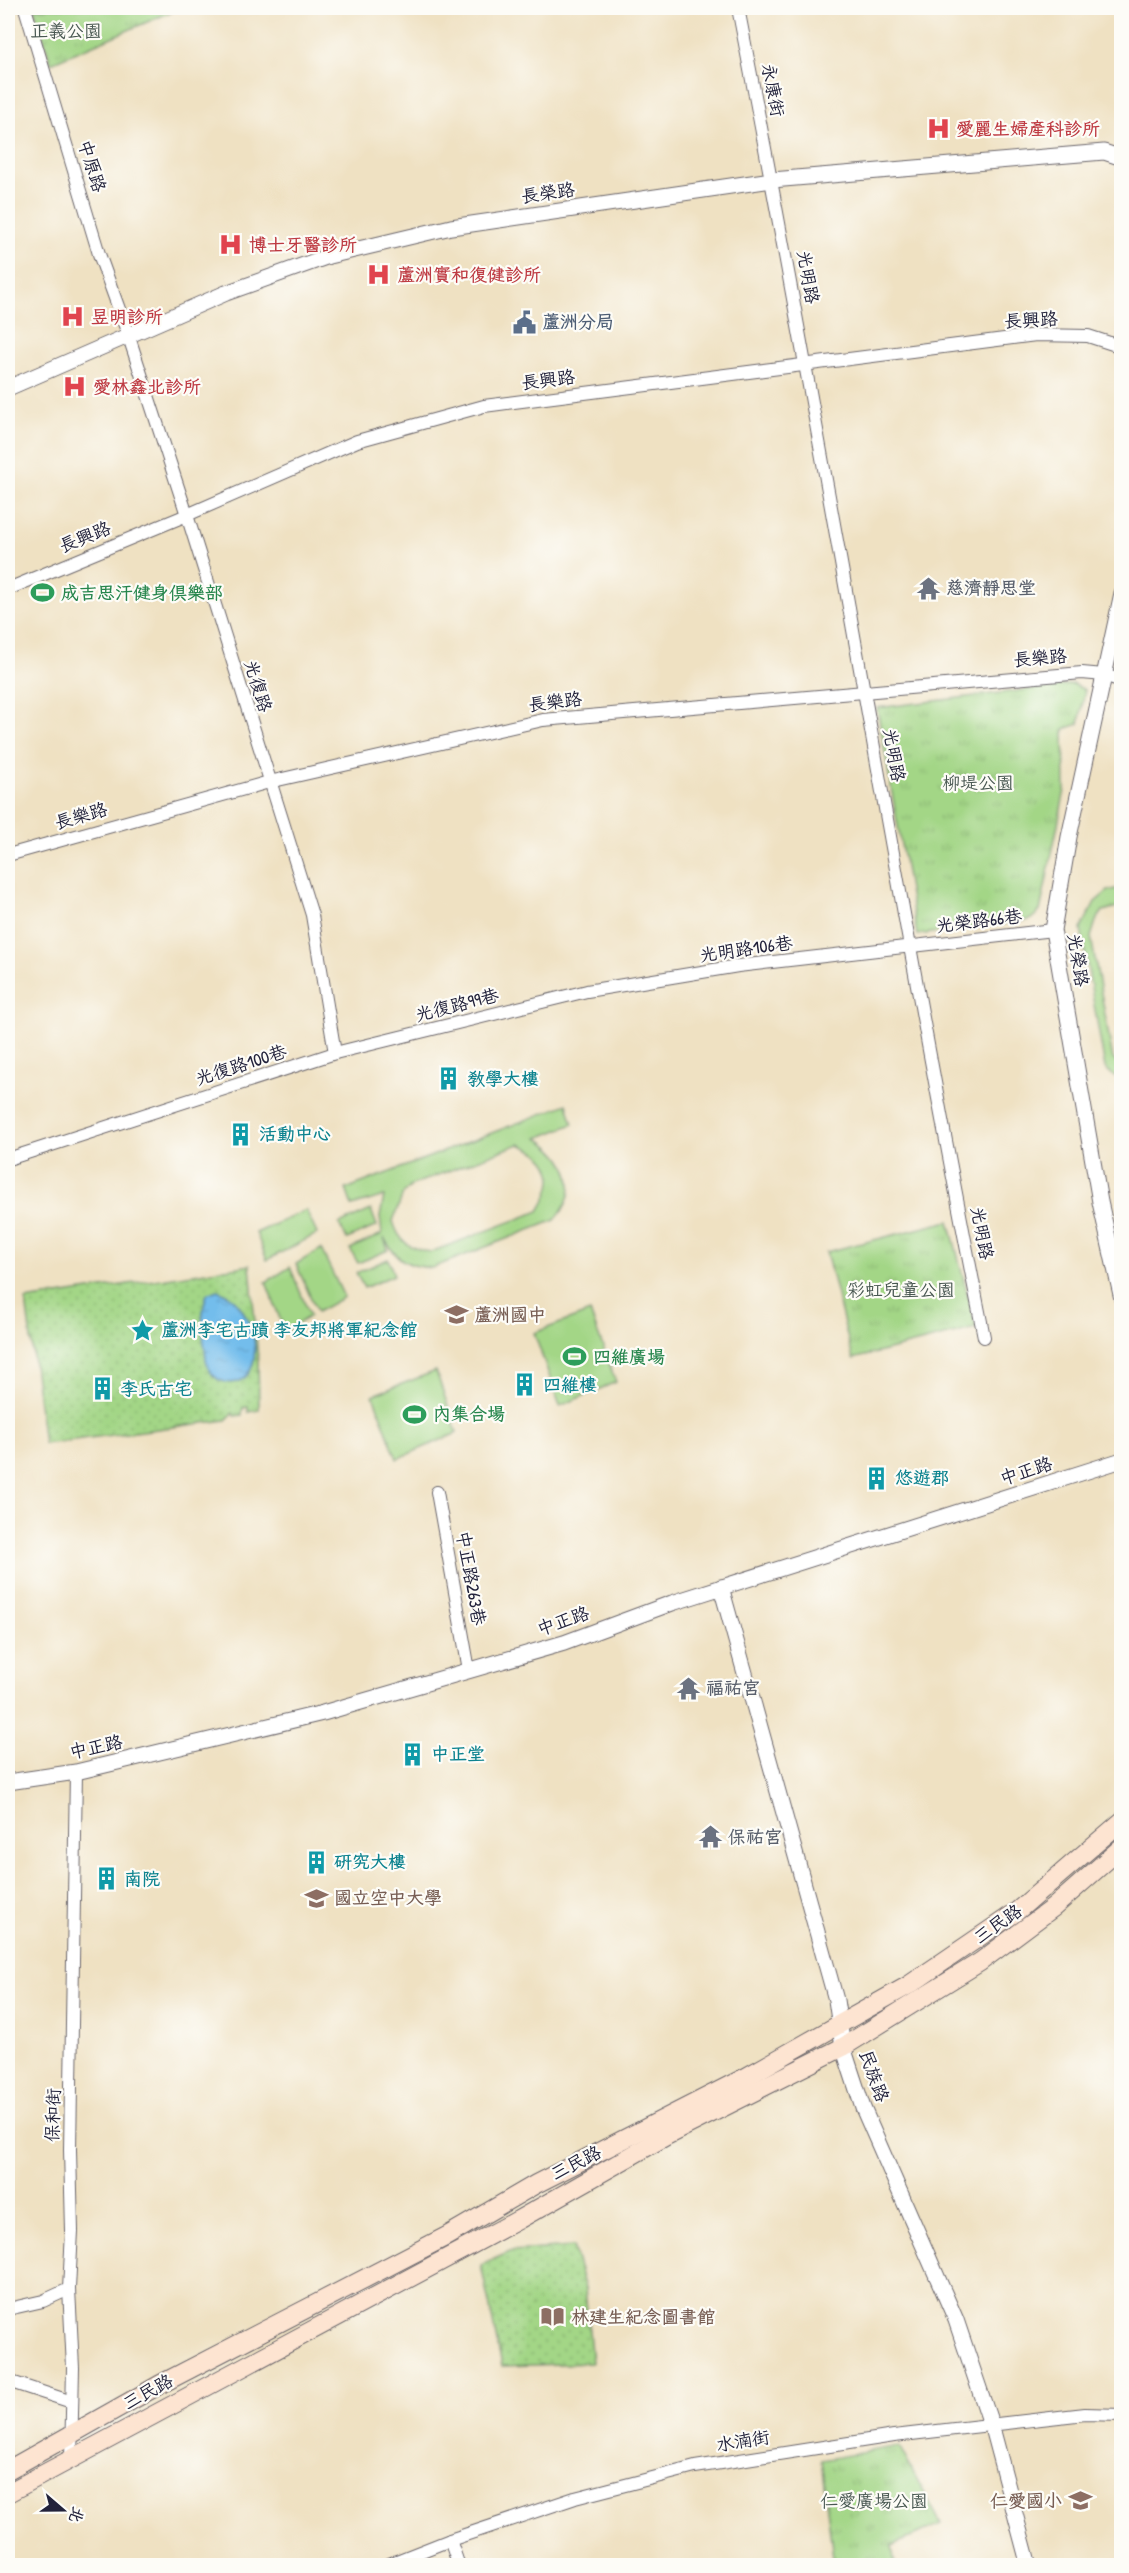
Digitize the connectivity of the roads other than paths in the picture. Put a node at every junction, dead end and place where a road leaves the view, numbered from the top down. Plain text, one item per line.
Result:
1 (25, 8) edge
2 (738, 8) edge
3 (1122, 158) edge
4 (772, 180) junction
5 (128, 334) junction
6 (1122, 347) edge
7 (805, 365) junction
8 (8, 388) edge
9 (187, 515) junction
10 (8, 589) edge
11 (1122, 593) edge
12 (1104, 675) junction
13 (1122, 681) edge
14 (864, 692) junction
15 (269, 782) junction
16 (8, 855) edge
17 (1053, 930) junction
18 (910, 948) junction
19 (587, 992) joint
20 (335, 1053) junction
21 (8, 1159) edge
22 (1122, 1299) edge
23 (984, 1337) dead end
24 (1122, 1460) edge
25 (437, 1492) dead end
26 (721, 1587) junction
27 (469, 1670) junction
28 (76, 1772) junction
29 (8, 1782) edge
30 (1122, 1821) edge
31 (1122, 1847) edge
32 (840, 2022) junction
33 (843, 2047) junction
34 (69, 2289) junction
35 (8, 2309) edge
36 (8, 2381) edge
37 (72, 2402) junction
38 (1122, 2415) edge
39 (991, 2424) junction
40 (72, 2434) junction
41 (71, 2459) junction
42 (8, 2470) edge
43 (8, 2493) edge
44 (450, 2540) junction
45 (384, 2565) edge
46 (459, 2565) edge
47 (1029, 2565) edge

1 - 5 street, 中原路
2 - 4 street, 永康街
3 - 4 street, 長榮路
4 - 5 street, 長榮路
4 - 7 street, 光明路
5 - 8 street, 長榮路
5 - 9 street, 光復路
6 - 7 street, 長興路
7 - 9 street, 長興路
7 - 14 street, 光明路
9 - 10 street, 長興路
9 - 15 street, 光復路
11 - 12 street, 光榮路
12 - 13 street, 長樂路
12 - 14 street, 長樂路
12 - 17 street, 光榮路
14 - 15 street, 長樂路
14 - 18 street, 光明路
15 - 16 street, 長樂路
15 - 20 street, 光復路
17 - 18 street, 光榮路66巷
17 - 22 street, 光榮路
18 - 19 street, 光明路106巷
18 - 23 street, 光明路
19 - 20 street, 光復路99巷
20 - 21 street, 光復路100巷
24 - 26 street, 中正路
25 - 27 street, 中正路263巷
26 - 27 street, 中正路
26 - 32 street, 民族路
27 - 28 street, 中正路
28 - 29 street, 中正路
28 - 34 street, 保和街
30 - 32 main road, 三民路
31 - 33 main road, 三民路
32 - 33 street, 民族路
32 - 40 main road, 三民路
33 - 39 street, 民族路
33 - 41 main road, 三民路
34 - 35 street
34 - 37 street, 保和街
36 - 37 street
37 - 40 street, 保和街
38 - 39 street, 水湳街
39 - 44 street, 水湳街
39 - 47 street, 民族路
40 - 41 street, 保和街
40 - 42 main road, 三民路
41 - 43 main road, 三民路
44 - 45 street, 水湳街
44 - 46 street

